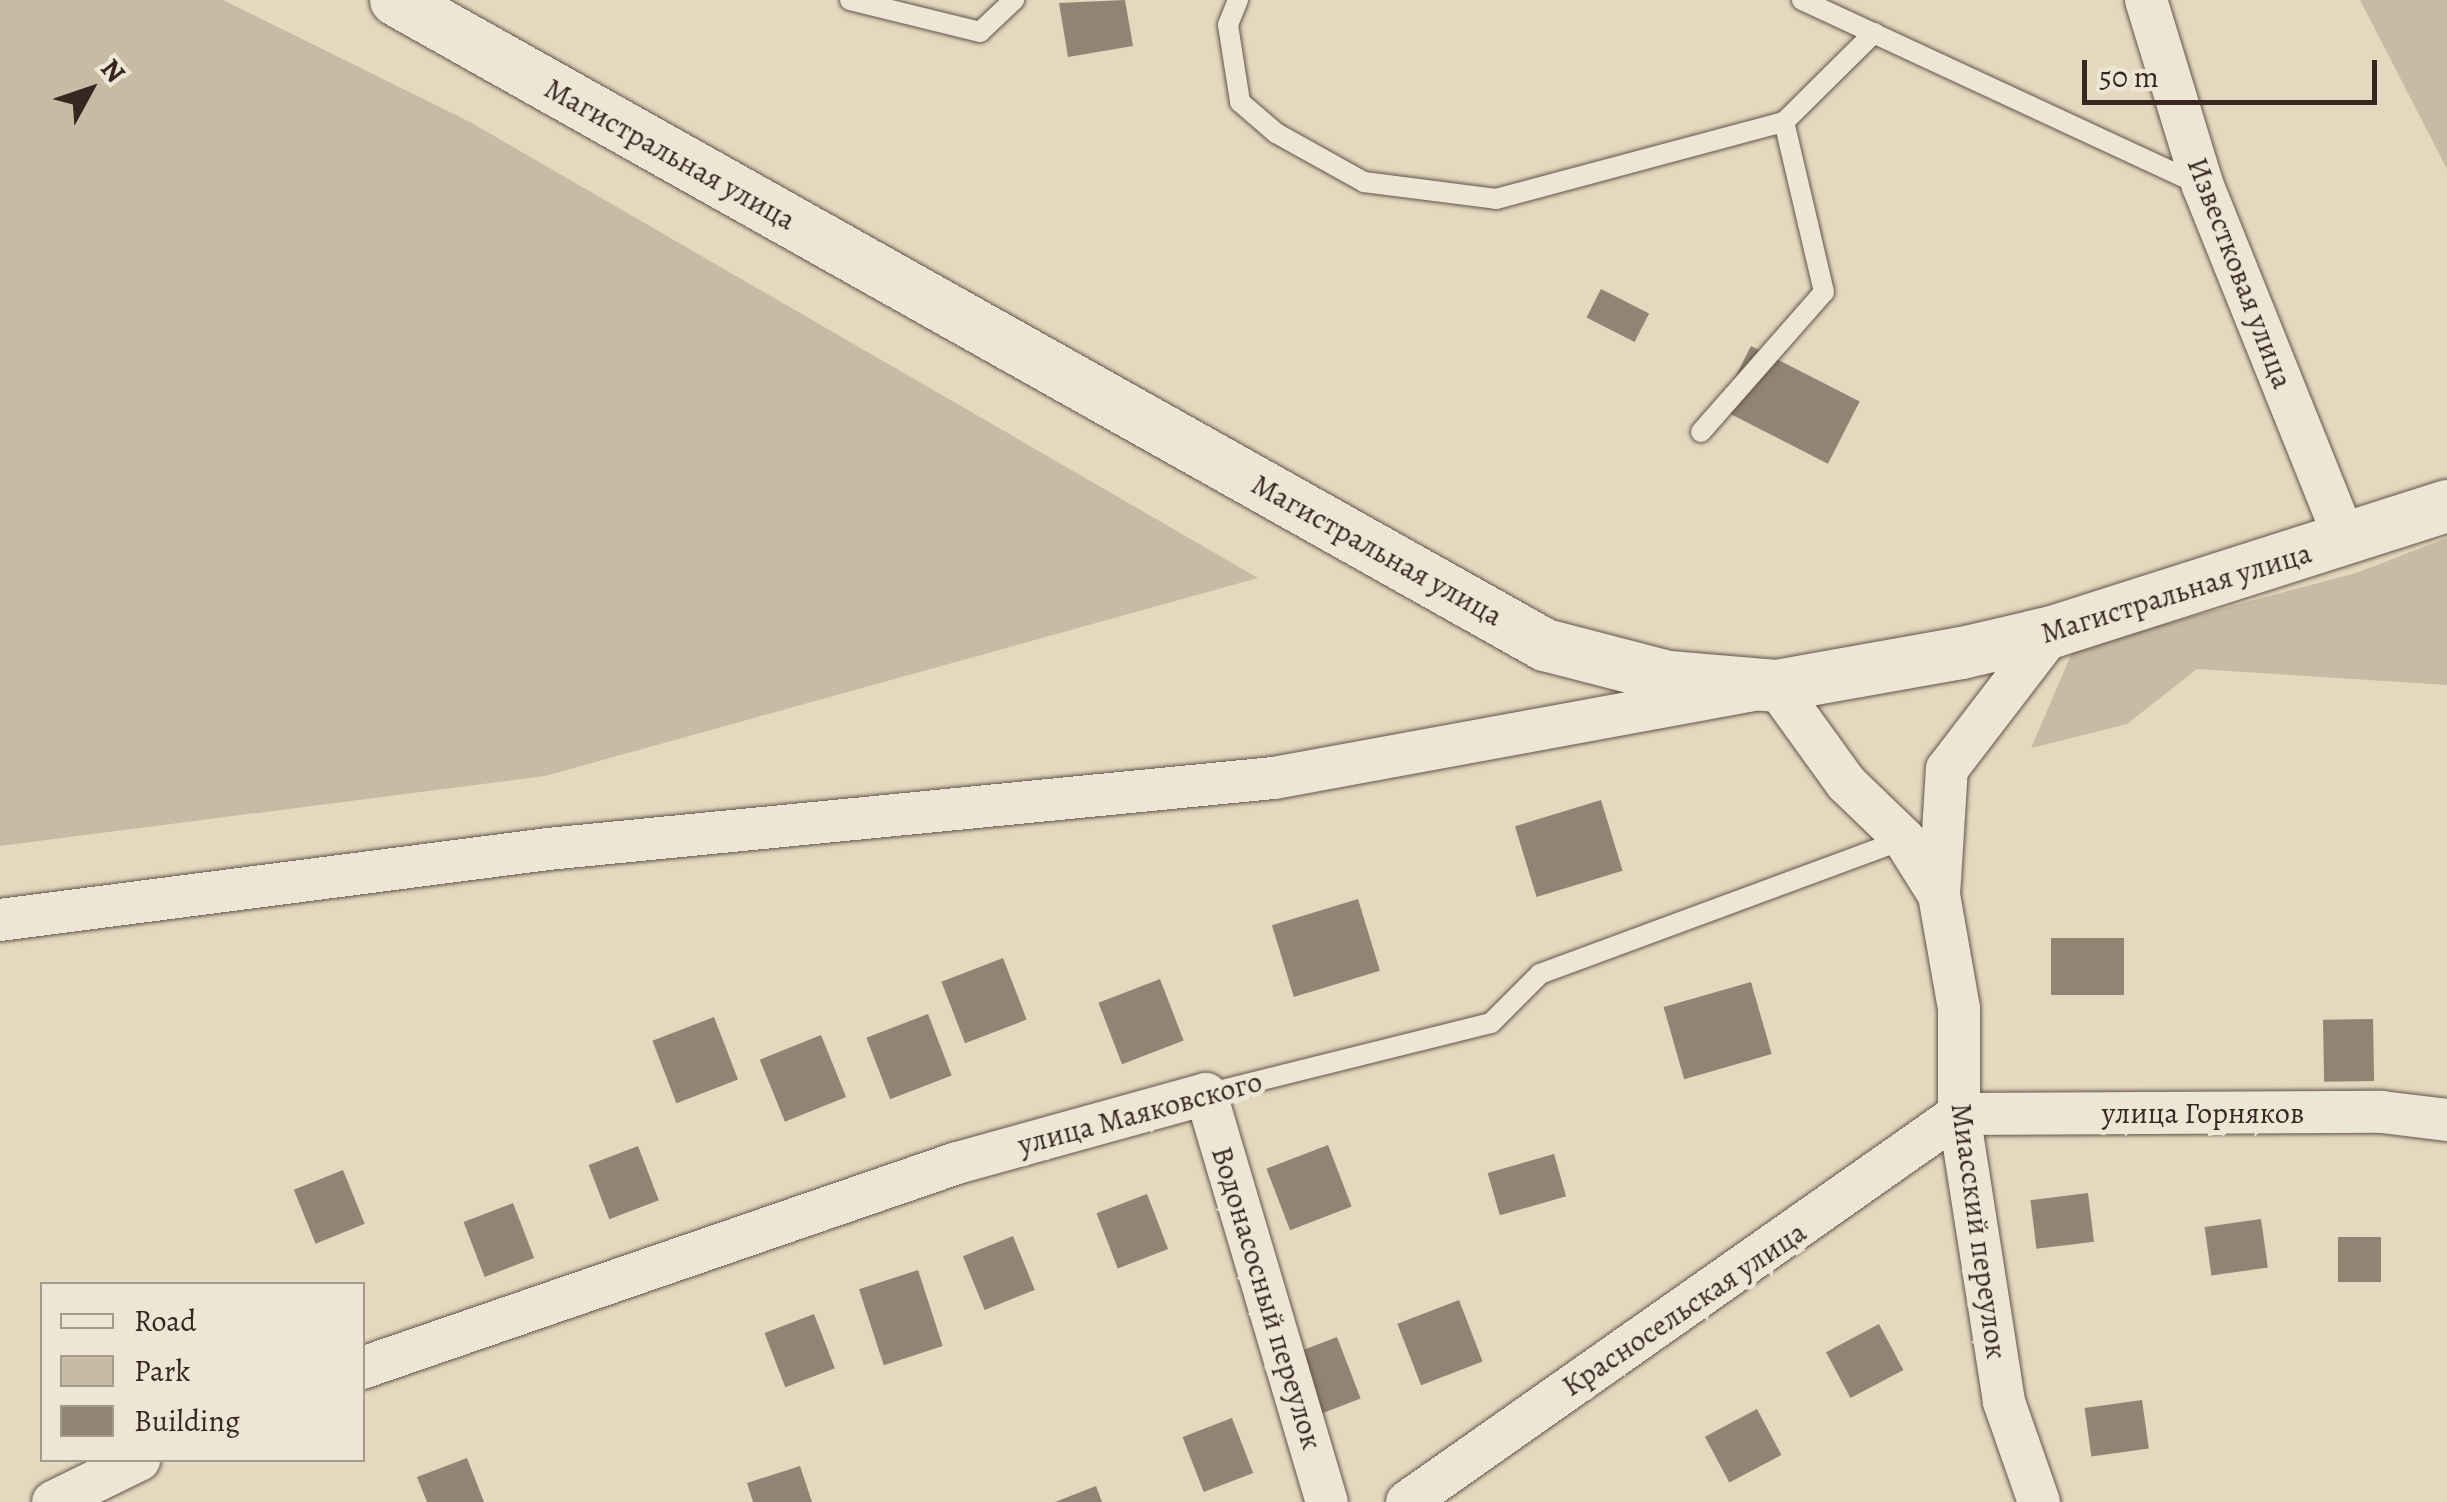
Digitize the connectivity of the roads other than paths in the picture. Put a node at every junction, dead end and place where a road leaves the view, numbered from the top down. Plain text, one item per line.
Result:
1 (396, 0) edge
2 (850, 0) edge
3 (1014, 0) edge
4 (1238, 0) edge
5 (1802, 0) edge
6 (2146, 0) edge
7 (1874, 33) junction
8 (1784, 122) junction
9 (2203, 186) junction
10 (1701, 432) dead end
11 (2447, 506) edge
12 (2346, 542) junction
13 (2052, 632) junction
14 (1776, 686) junction
15 (1904, 839) junction
16 (1939, 895) junction
17 (0, 920) edge
18 (1206, 1094) junction
19 (1959, 1114) junction
20 (2447, 1120) edge
21 (365, 1367) edge
22 (136, 1462) edge
23 (53, 1502) edge
24 (1328, 1502) edge
25 (1407, 1502) edge
26 (2040, 1502) edge

1 - 14 street, Магистральная улица
2 - 3 lane
4 - 8 lane
5 - 7 lane
6 - 9 street, Известковая улица
7 - 8 lane
7 - 9 lane
8 - 10 lane
9 - 12 street, Известковая улица
11 - 12 street, Магистральная улица
12 - 13 street, Магистральная улица
13 - 14 street, Магистральная улица
13 - 16 street, Миасский переулок
14 - 15 street, Миасский переулок
14 - 17 street
15 - 16 street, Миасский переулок
15 - 18 lane, улица Маяковского
16 - 19 street, Миасский переулок
18 - 21 street, улица Маяковского
18 - 24 street, Водонасосный переулок
19 - 20 street, улица Горняков
19 - 25 street, Красносельская улица
19 - 26 street, Миасский переулок
22 - 23 street

